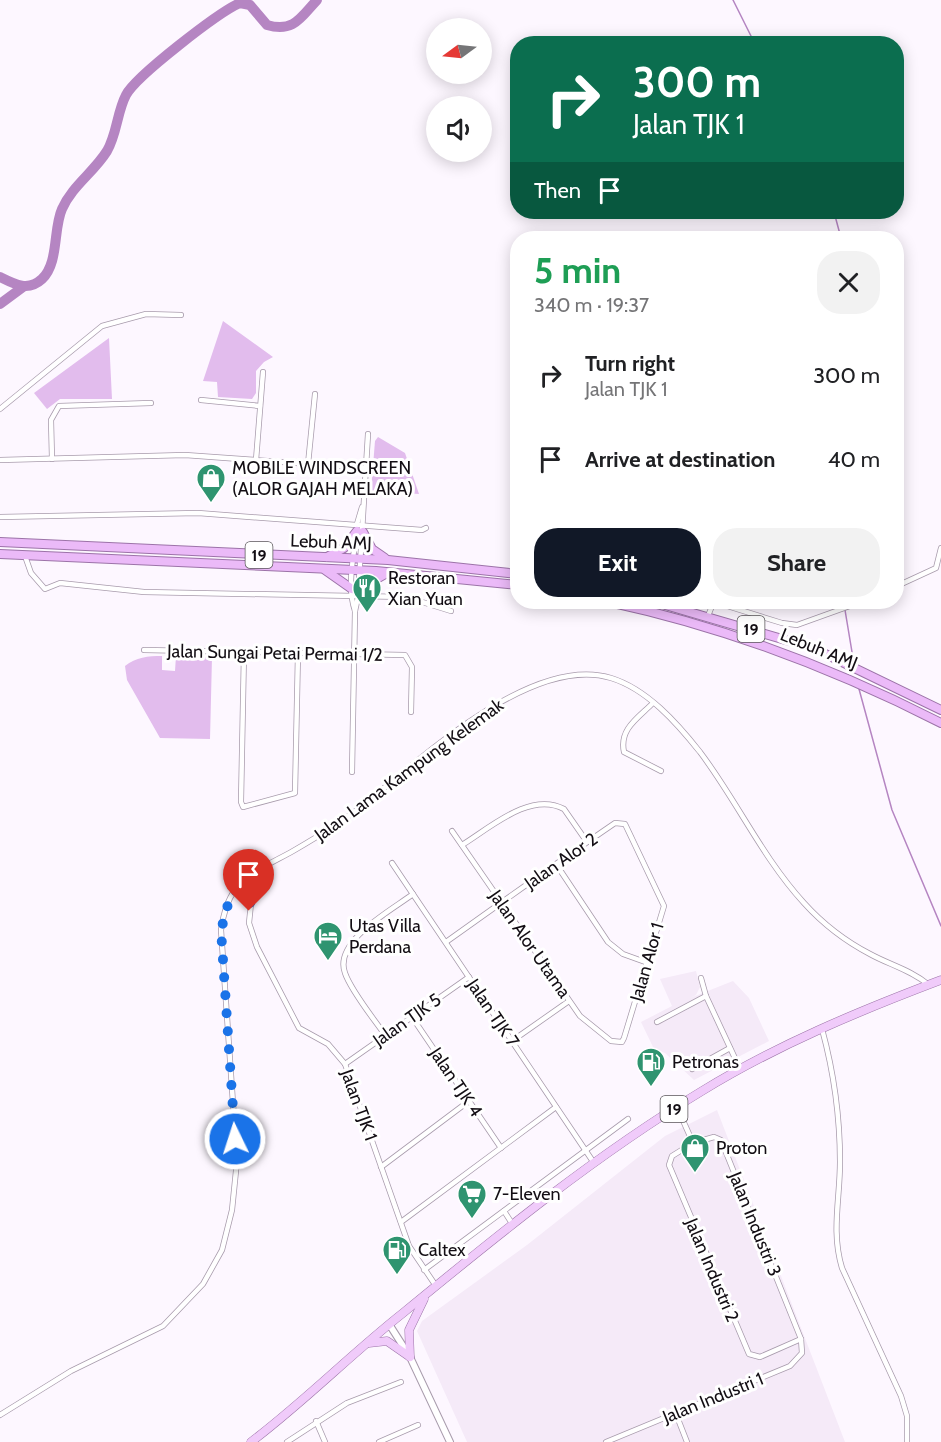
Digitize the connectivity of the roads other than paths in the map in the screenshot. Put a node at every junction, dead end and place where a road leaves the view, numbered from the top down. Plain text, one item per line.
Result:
1 (181, 315) dead end
2 (263, 372) dead end
3 (315, 394) dead end
4 (201, 400) dead end
5 (151, 403) dead end
6 (260, 406) junction
7 (0, 409) edge
8 (368, 434) dead end
9 (52, 459) junction
10 (0, 460) edge
11 (256, 460) junction
12 (309, 464) junction
13 (365, 468) junction
14 (0, 517) edge
15 (360, 528) junction
16 (426, 528) dead end
17 (0, 542) edge
18 (941, 548) edge
19 (0, 554) edge
20 (25, 556) junction
21 (324, 558) junction
22 (357, 558) junction
23 (388, 560) junction
24 (324, 569) junction
25 (356, 570) junction
26 (391, 572) junction
27 (510, 573) edge
28 (904, 583) edge
29 (510, 584) edge
30 (355, 593) junction
31 (636, 609) edge
32 (682, 609) edge
33 (711, 609) edge
34 (736, 609) edge
35 (842, 609) edge
36 (451, 611) dead end
37 (708, 616) junction
38 (144, 650) dead end
39 (244, 652) junction
40 (298, 653) junction
41 (354, 654) junction
42 (653, 703) junction
43 (941, 710) edge
44 (411, 712) dead end
45 (941, 723) edge
46 (661, 771) dead end
47 (352, 772) dead end
48 (618, 822) joint
49 (452, 831) dead end
50 (587, 842) junction
51 (462, 845) junction
52 (392, 863) dead end
53 (556, 864) junction
54 (254, 874) junction
55 (413, 894) junction
56 (501, 903) junction
57 (446, 942) junction
58 (648, 963) junction
59 (469, 977) junction
60 (701, 978) dead end
61 (941, 980) edge
62 (928, 985) junction
63 (706, 996) junction
64 (569, 1001) junction
65 (412, 1017) junction
66 (657, 1022) dead end
67 (822, 1029) junction
68 (386, 1035) junction
69 (512, 1041) junction
70 (622, 1042) joint
71 (730, 1048) junction
72 (345, 1064) junction
73 (692, 1069) dead end
74 (740, 1069) junction
75 (469, 1101) junction
76 (556, 1107) junction
77 (676, 1107) junction
78 (628, 1119) dead end
79 (693, 1143) junction
80 (501, 1148) junction
81 (586, 1150) junction
82 (594, 1163) junction
83 (381, 1167) junction
84 (504, 1211) junction
85 (400, 1222) junction
86 (513, 1225) junction
87 (424, 1270) junction
88 (432, 1289) junction
89 (389, 1324) junction
90 (801, 1339) junction
91 (364, 1345) junction
92 (410, 1357) junction
93 (401, 1382) dead end
94 (676, 1414) junction
95 (0, 1415) edge
96 (316, 1421) junction
97 (418, 1425) dead end
98 (251, 1442) edge
99 (287, 1442) edge
100 (325, 1442) edge
101 (379, 1442) edge
102 (450, 1442) edge
103 (606, 1442) edge
104 (687, 1442) edge
105 (907, 1442) edge

1 - 7 street
2 - 6 street
3 - 12 street
4 - 6 street
5 - 9 street
6 - 11 street
8 - 13 street
9 - 10 street
9 - 11 street
11 - 12 street
12 - 13 street
13 - 15 street
14 - 15 street
15 - 16 street
15 - 21 highway
15 - 22 street
15 - 23 highway
17 - 21 highway, Lebuh AMJ / 19
18 - 28 street
19 - 20 highway, Lebuh AMJ / 19
20 - 24 highway, Lebuh AMJ / 19
20 - 30 street
21 - 22 highway, Lebuh AMJ / 19
22 - 23 highway, Lebuh AMJ / 19
22 - 25 street
23 - 27 highway, Lebuh AMJ / 19
24 - 25 highway, Lebuh AMJ / 19
24 - 30 highway
25 - 26 highway, Lebuh AMJ / 19
25 - 30 street
26 - 29 highway, Lebuh AMJ / 19
26 - 30 highway
30 - 36 street
30 - 41 street
31 - 45 highway, Lebuh AMJ / 19
32 - 37 highway, Lebuh AMJ / 19
33 - 37 street
34 - 35 street
37 - 43 highway, Lebuh AMJ / 19
38 - 39 street, Jalan Sungai Petai Permai 1/2
39 - 40 street, Jalan Sungai Petai Permai 1/2
39 - 40 street
40 - 41 street, Jalan Sungai Petai Permai 1/2
41 - 44 street, Jalan Sungai Petai Permai 1/2
41 - 47 street
42 - 46 street
42 - 54 street, Jalan Lama Kampung Kelemak
42 - 62 street, Jalan Lama Kampung Kelemak
48 - 50 street, Jalan Alor 2
48 - 58 street, Jalan Alor 1
49 - 51 street, Jalan Alor Utama
50 - 51 street
50 - 53 street, Jalan Alor 2
51 - 56 street, Jalan Alor Utama
52 - 55 street, Jalan TJK 7
53 - 56 street, Jalan Alor 2
53 - 58 street
54 - 72 street, Jalan TJK 1
54 - 95 street, Jalan Lama Kampung Kelemak
55 - 57 street, Jalan TJK 7
55 - 68 street
56 - 57 street, Jalan Alor 2
56 - 64 street, Jalan Alor Utama
57 - 59 street, Jalan TJK 7
58 - 70 street, Jalan Alor 1
59 - 65 street, Jalan TJK 5
59 - 69 street, Jalan TJK 7
60 - 63 street
61 - 62 main road, 19
62 - 67 main road, 19
63 - 66 street
63 - 71 street
64 - 69 street
64 - 70 street, Jalan Alor Utama
65 - 68 street, Jalan TJK 5
65 - 75 street, Jalan TJK 4
67 - 74 main road, 19
67 - 105 street
68 - 72 street, Jalan TJK 5
69 - 76 street, Jalan TJK 7
71 - 73 street
71 - 74 street
72 - 83 street, Jalan TJK 1
74 - 77 main road, 19
75 - 80 street, Jalan TJK 4
75 - 83 street
76 - 80 street
76 - 81 street, Jalan TJK 7
77 - 79 street
77 - 82 main road, 19
78 - 81 street
79 - 90 street, Jalan Industri 3
79 - 90 street, Jalan Industri 2
80 - 85 street
81 - 82 street, Jalan TJK 7
81 - 84 street
82 - 86 main road, 19
83 - 85 street, Jalan TJK 1
84 - 86 street
84 - 87 street
85 - 87 street, Jalan TJK 1
86 - 88 main road, 19
87 - 88 street, Jalan TJK 1
88 - 89 main road, 19
88 - 92 main road
89 - 91 main road, 19
89 - 92 street
90 - 94 street, Jalan Industri 1
91 - 92 main road
91 - 98 main road, 19
92 - 102 street
93 - 96 street
94 - 103 street, Jalan Industri 1
94 - 104 street
96 - 99 street
96 - 100 street
97 - 101 street

